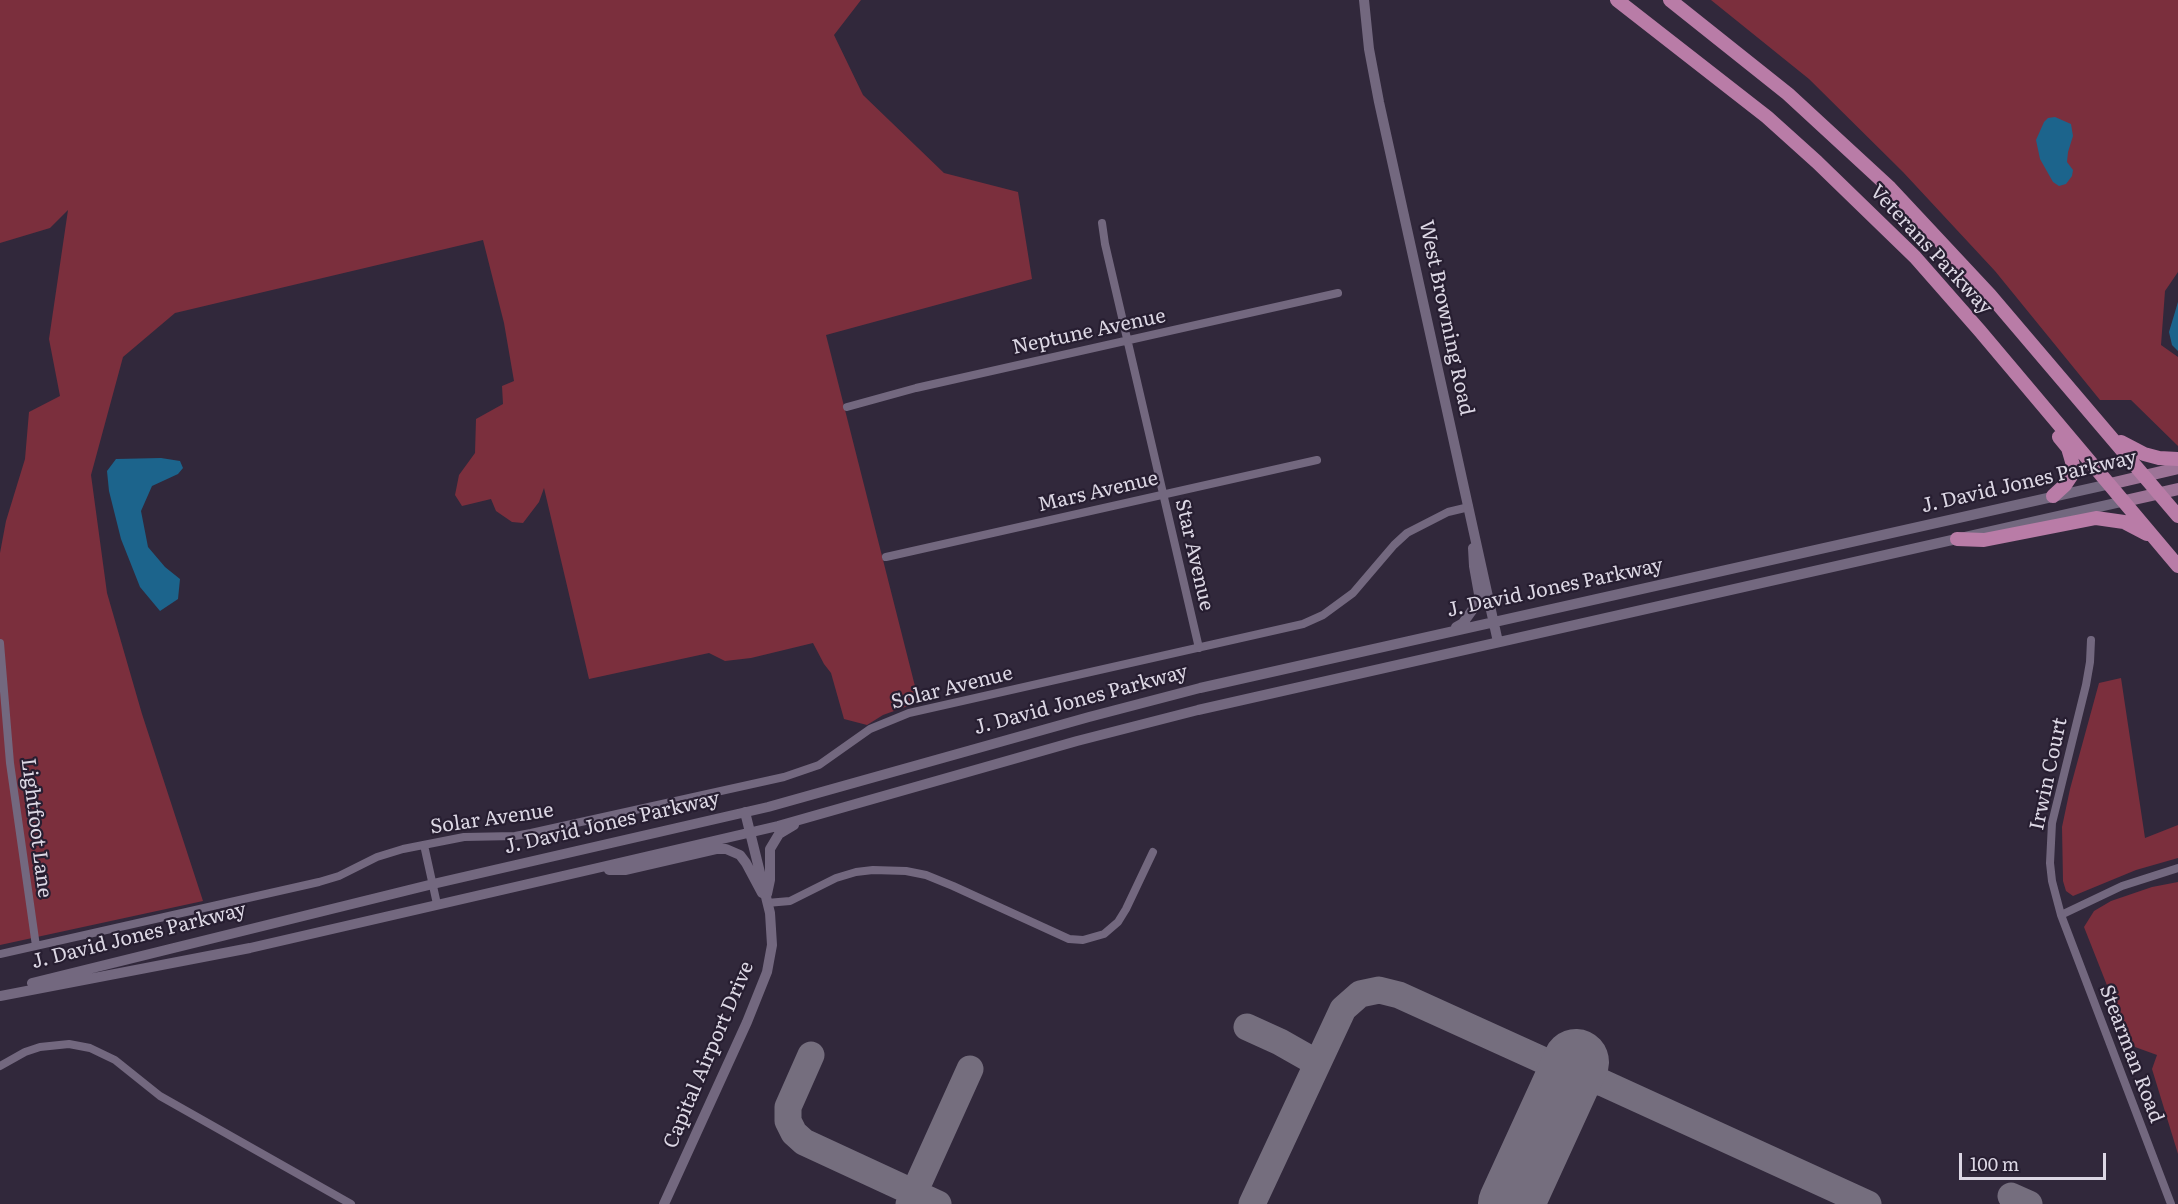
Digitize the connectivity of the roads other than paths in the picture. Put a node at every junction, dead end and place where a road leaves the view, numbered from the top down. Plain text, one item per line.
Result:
1 (1364, 0) edge
2 (1617, 0) edge
3 (1670, 0) edge
4 (1102, 223) dead end
5 (1338, 294) dead end
6 (1980, 331) junction
7 (1128, 341) junction
8 (847, 407) dead end
9 (2108, 433) junction
10 (2178, 459) edge
11 (1317, 460) dead end
12 (2178, 468) edge
13 (2144, 476) junction
14 (2110, 484) junction
15 (2178, 489) edge
16 (2159, 493) junction
17 (1163, 494) junction
18 (2053, 496) junction
19 (2125, 501) junction
20 (1469, 507) junction
21 (2178, 516) edge
22 (1473, 524) junction
23 (1957, 539) junction
24 (2163, 549) junction
25 (886, 557) dead end
26 (2178, 566) edge
27 (1494, 622) junction
28 (1447, 632) junction
29 (2091, 640) dead end
30 (1498, 642) junction
31 (0, 643) edge
32 (1198, 648) junction
33 (745, 812) junction
34 (808, 817) junction
35 (750, 833) junction
36 (424, 845) junction
37 (1153, 852) dead end
38 (2178, 868) edge
39 (593, 869) junction
40 (433, 884) junction
41 (767, 900) junction
42 (437, 904) junction
43 (2061, 915) junction
44 (36, 946) junction
45 (0, 954) edge
46 (0, 992) edge
47 (0, 996) edge
48 (0, 1066) edge
49 (351, 1204) edge
50 (664, 1204) edge
51 (2170, 1204) edge

1 - 20 main road, West Browning Road
2 - 6 highway, Veterans Parkway
3 - 9 highway, Veterans Parkway
4 - 7 street, Star Avenue
5 - 7 street, Neptune Avenue
6 - 14 highway, Veterans Parkway
6 - 18 highway
7 - 8 street, Neptune Avenue
7 - 17 street, Star Avenue
9 - 10 highway
9 - 13 highway, Veterans Parkway
11 - 17 street, Mars Avenue
12 - 13 main road, J. David Jones Parkway
13 - 14 main road, J. David Jones Parkway
13 - 16 highway, Veterans Parkway
14 - 18 main road, J. David Jones Parkway
14 - 19 highway, Veterans Parkway
15 - 16 main road, J. David Jones Parkway
16 - 19 main road, J. David Jones Parkway
16 - 21 highway, Veterans Parkway
17 - 25 street, Mars Avenue
17 - 32 street, Star Avenue
18 - 27 main road, J. David Jones Parkway
19 - 23 main road, J. David Jones Parkway
19 - 24 highway, Veterans Parkway
20 - 22 main road, West Browning Road
20 - 32 street, Solar Avenue
22 - 27 main road, West Browning Road
22 - 28 main road
23 - 24 highway
23 - 30 main road, J. David Jones Parkway
24 - 26 highway, Veterans Parkway
27 - 28 main road, J. David Jones Parkway
27 - 30 main road, West Browning Road
28 - 33 main road, J. David Jones Parkway
29 - 43 street, Irwin Court
30 - 34 main road, J. David Jones Parkway
31 - 44 street, Lightfoot Lane
32 - 36 street, Solar Avenue
33 - 35 main road, Capital Airport Drive
33 - 40 main road, J. David Jones Parkway
34 - 35 main road, J. David Jones Parkway
34 - 41 main road
35 - 39 main road, J. David Jones Parkway
35 - 41 main road, Capital Airport Drive
36 - 40 street
36 - 44 street, Solar Avenue
37 - 41 street
38 - 43 street
39 - 41 main road
39 - 42 main road, J. David Jones Parkway
40 - 42 street
40 - 46 main road, J. David Jones Parkway
41 - 50 main road, Capital Airport Drive
42 - 47 main road, J. David Jones Parkway
43 - 51 street, Stearman Road
44 - 45 street, Solar Avenue
48 - 49 street

